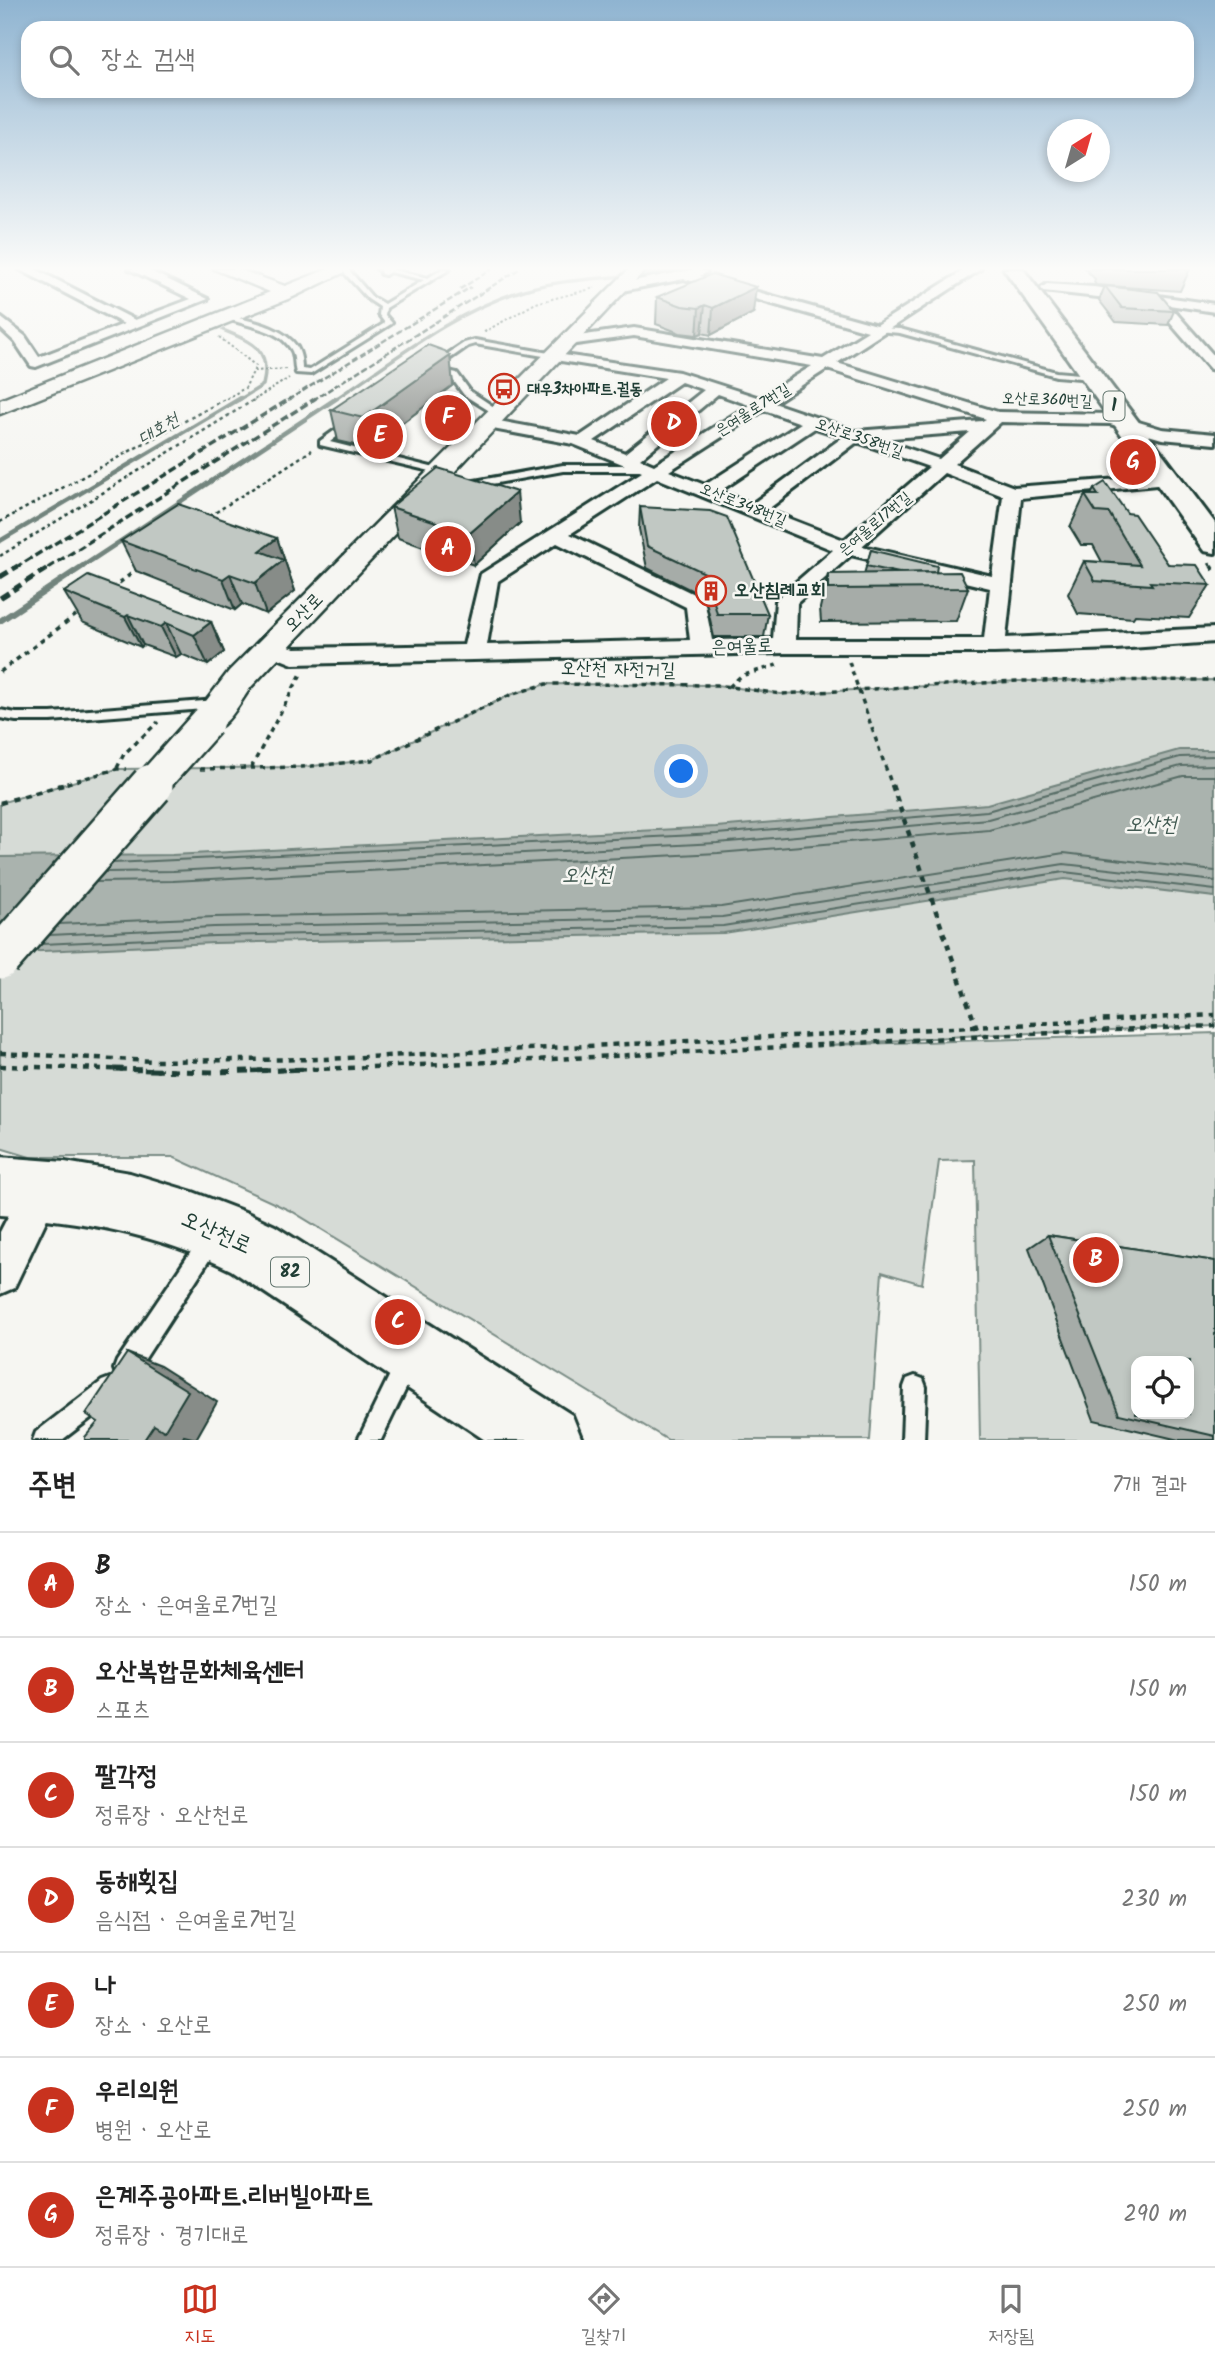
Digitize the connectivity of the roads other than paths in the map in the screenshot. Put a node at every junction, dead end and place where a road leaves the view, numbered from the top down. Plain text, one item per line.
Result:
1 (17, 336) edge
2 (104, 336) edge
3 (179, 336) edge
4 (277, 336) edge
5 (368, 336) edge
6 (573, 336) edge
7 (615, 336) edge
8 (659, 336) edge
9 (869, 336) edge
10 (919, 336) edge
11 (1063, 336) edge
12 (1084, 336) edge
13 (1191, 336) edge
14 (466, 344) joint
15 (562, 348) junction
16 (1212, 359) edge
17 (825, 364) junction
18 (679, 376) junction
19 (1093, 377) junction
20 (716, 388) junction
21 (762, 404) junction
22 (0, 408) edge
23 (494, 419) junction
24 (354, 421) edge
25 (813, 422) junction
26 (991, 422) junction
27 (1129, 427) junction
28 (1156, 431) junction
29 (855, 436) junction
30 (1215, 439) edge
31 (582, 442) junction
32 (629, 459) junction
33 (943, 466) junction
34 (655, 469) junction
35 (1167, 479) junction
36 (439, 486) junction
37 (708, 491) junction
38 (1012, 494) junction
39 (755, 510) junction
40 (1215, 510) edge
41 (556, 535) junction
42 (846, 548) junction
43 (1212, 554) edge
44 (999, 584) junction
45 (1215, 635) edge
46 (1115, 642) junction
47 (784, 646) junction
48 (994, 646) junction
49 (1215, 646) edge
50 (271, 647) junction
51 (702, 649) junction
52 (474, 652) junction
53 (201, 711) junction
54 (0, 714) edge
55 (0, 958) edge
56 (22, 1187) edge
57 (218, 1229) junction
58 (0, 1274) edge
59 (412, 1352) junction
60 (915, 1387) dead end
61 (44, 1440) edge
62 (369, 1440) edge
63 (547, 1440) edge
64 (913, 1440) edge

1 - 2 street
3 - 22 street
4 - 5 lane
6 - 15 street, 오산로
7 - 15 street, 오산로360번길
8 - 17 street, 오산로360번길
9 - 17 street, 은여울로7번길
10 - 19 lane
11 - 19 main road, 1
12 - 28 main road, 1
13 - 16 street
14 - 15 lane
14 - 23 lane
15 - 18 street, 오산로358번길
15 - 23 street, 오산로
17 - 21 street, 은여울로7번길
17 - 26 street, 오산로360번길
18 - 20 street, 오산로358번길
18 - 31 street
19 - 27 main road, 1
20 - 21 street, 오산로358번길
20 - 32 street
21 - 25 street, 오산로358번길
21 - 34 street, 은여울로7번길
23 - 31 street, 오산로348번길
23 - 36 street, 오산로
24 - 36 lane
25 - 29 street, 오산로358번길
25 - 37 street
26 - 27 street, 오산로360번길
26 - 29 street
26 - 33 street, 은여울로17번길
27 - 28 street, 오산로360번길
27 - 35 main road, 1
28 - 30 street, 오산로360번길
28 - 40 main road, 1
29 - 33 street, 오산로358번길
29 - 39 street
31 - 32 street, 오산로348번길
32 - 34 street, 오산로348번길
33 - 38 street, 오산로358번길
33 - 42 street, 은여울로17번길
34 - 36 lane
34 - 37 street, 오산로348번길
34 - 41 street, 은여울로7번길
35 - 38 street
35 - 43 main road, 1
36 - 50 street, 오산로
37 - 39 street, 오산로348번길
38 - 44 street
39 - 42 street, 오산로348번길
41 - 51 street
41 - 52 street, 은여울로7번길
42 - 44 street, 오산로348번길
42 - 47 street, 은여울로17번길
44 - 48 street
45 - 46 street, 은여울로
46 - 48 street, 은여울로
46 - 49 street
47 - 48 street, 은여울로
47 - 51 street, 은여울로
50 - 52 street, 은여울로
50 - 53 street, 오산로
51 - 52 street, 은여울로
53 - 54 lane
53 - 55 street, 오산로, bridge
56 - 57 main road, 오산천로 / 82
56 - 58 street
57 - 59 main road, 오산천로 / 82
57 - 61 lane
59 - 62 lane
59 - 63 main road, 오산천로 / 82
60 - 64 lane

